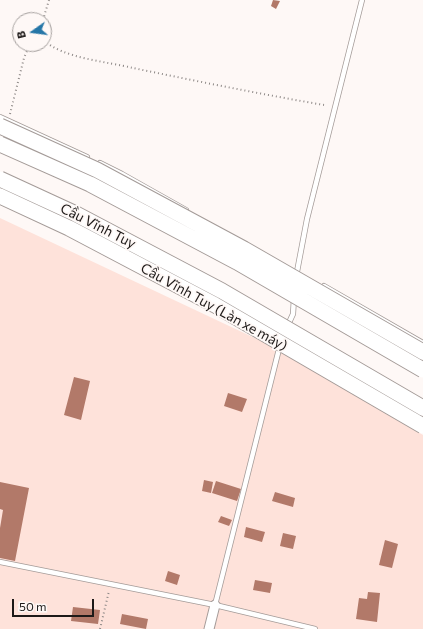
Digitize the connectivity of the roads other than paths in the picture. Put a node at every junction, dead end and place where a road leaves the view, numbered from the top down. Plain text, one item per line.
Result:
1 (362, 0) edge
2 (0, 117) edge
3 (4, 123) edge
4 (0, 144) edge
5 (0, 179) edge
6 (0, 196) edge
7 (192, 213) dead end
8 (290, 267) dead end
9 (297, 271) junction
10 (304, 275) dead end
11 (317, 282) dead end
12 (295, 286) dead end
13 (295, 293) dead end
14 (423, 343) edge
15 (423, 352) edge
16 (423, 370) edge
17 (423, 408) edge
18 (423, 426) edge
19 (0, 562) edge
20 (215, 605) junction
21 (209, 629) edge
22 (315, 629) edge

1 - 9 lane
2 - 3 lane
3 - 7 lane
3 - 15 highway, bridge
4 - 16 highway, bridge
5 - 17 highway, Cầu Vĩnh Tuy, bridge
6 - 18 highway, Cầu Vĩnh Tuy (Làn xe máy), bridge
8 - 9 lane
9 - 10 lane
9 - 12 lane
11 - 14 lane
13 - 20 lane
19 - 20 lane
20 - 21 street
20 - 22 lane

